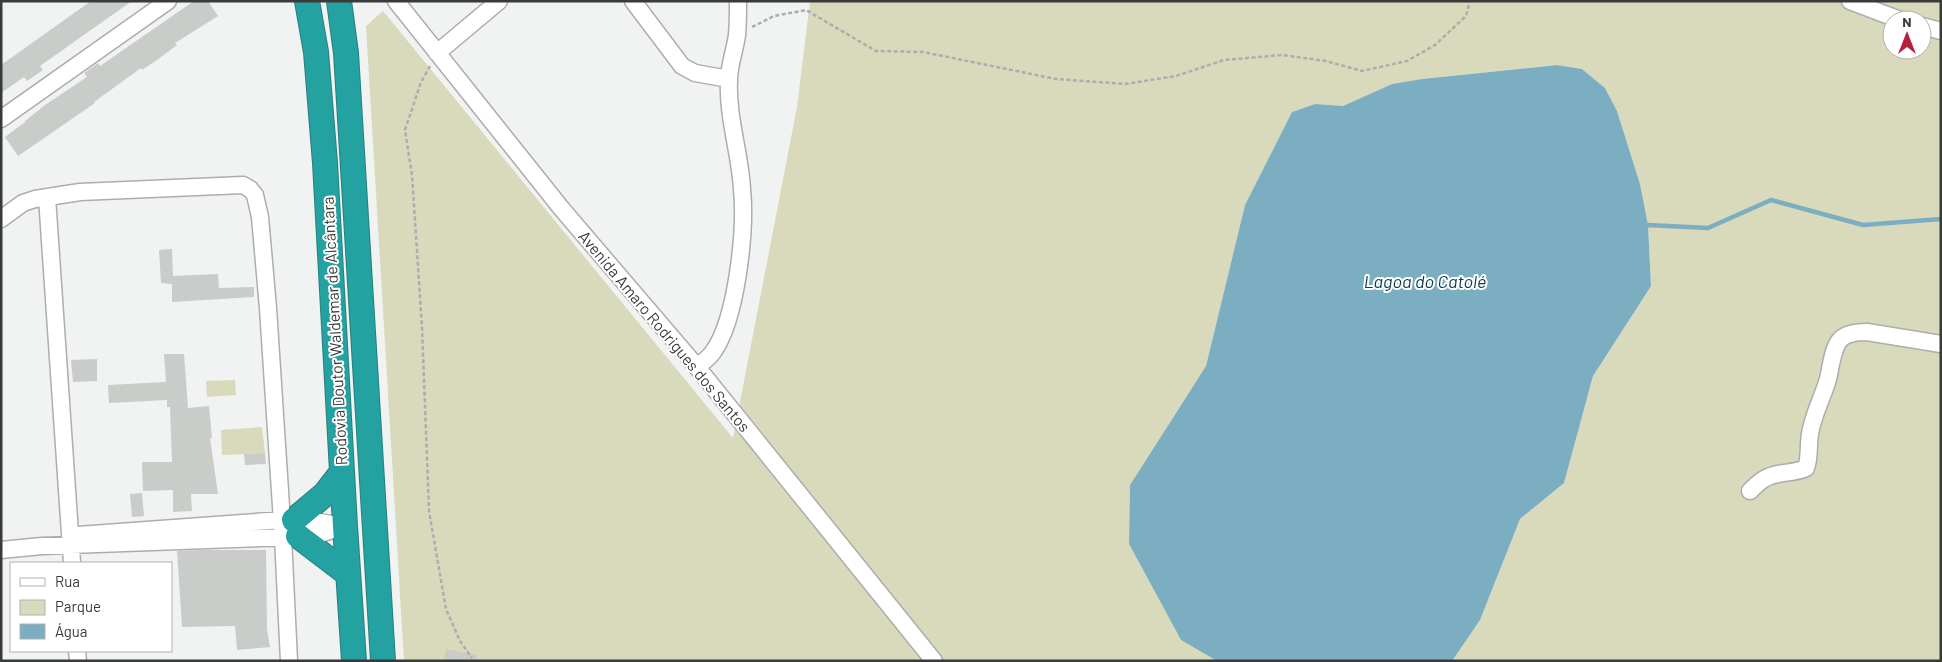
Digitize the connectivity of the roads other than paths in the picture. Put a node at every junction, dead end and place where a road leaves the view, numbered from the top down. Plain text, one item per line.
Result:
1 (168, 1) edge
2 (307, 1) edge
3 (338, 1) edge
4 (396, 1) edge
5 (499, 1) edge
6 (633, 1) edge
7 (738, 1) edge
8 (1850, 1) edge
9 (1882, 13) edge
10 (437, 53) junction
11 (728, 80) junction
12 (1, 119) edge
13 (47, 197) junction
14 (1, 219) edge
15 (1941, 344) edge
16 (697, 367) junction
17 (342, 472) junction
18 (1750, 491) dead end
19 (345, 526) junction
20 (289, 528) junction
21 (1, 540) edge
22 (70, 540) junction
23 (1, 550) edge
24 (72, 562) edge
25 (348, 574) junction
26 (289, 661) edge
27 (354, 661) edge
28 (383, 661) edge
29 (934, 661) edge

1 - 12 street
2 - 17 highway, Rodovia Doutor Waldemar de Alcântara
3 - 28 highway, Rodovia Doutor Waldemar de Alcântara
4 - 10 street, Avenida Amaro Rodrigues dos Santos
5 - 10 street
6 - 11 street
7 - 11 street
8 - 9 street
10 - 16 street, Avenida Amaro Rodrigues dos Santos
11 - 16 street
13 - 14 street
13 - 20 street
13 - 22 street
15 - 18 street
16 - 29 street, Avenida Amaro Rodrigues dos Santos
17 - 19 highway, Rodovia Doutor Waldemar de Alcântara
17 - 20 highway
19 - 20 street
19 - 25 highway, Rodovia Doutor Waldemar de Alcântara
20 - 22 street
20 - 25 highway
20 - 26 street
21 - 22 street
22 - 23 street
22 - 24 street
25 - 27 highway, Rodovia Doutor Waldemar de Alcântara

